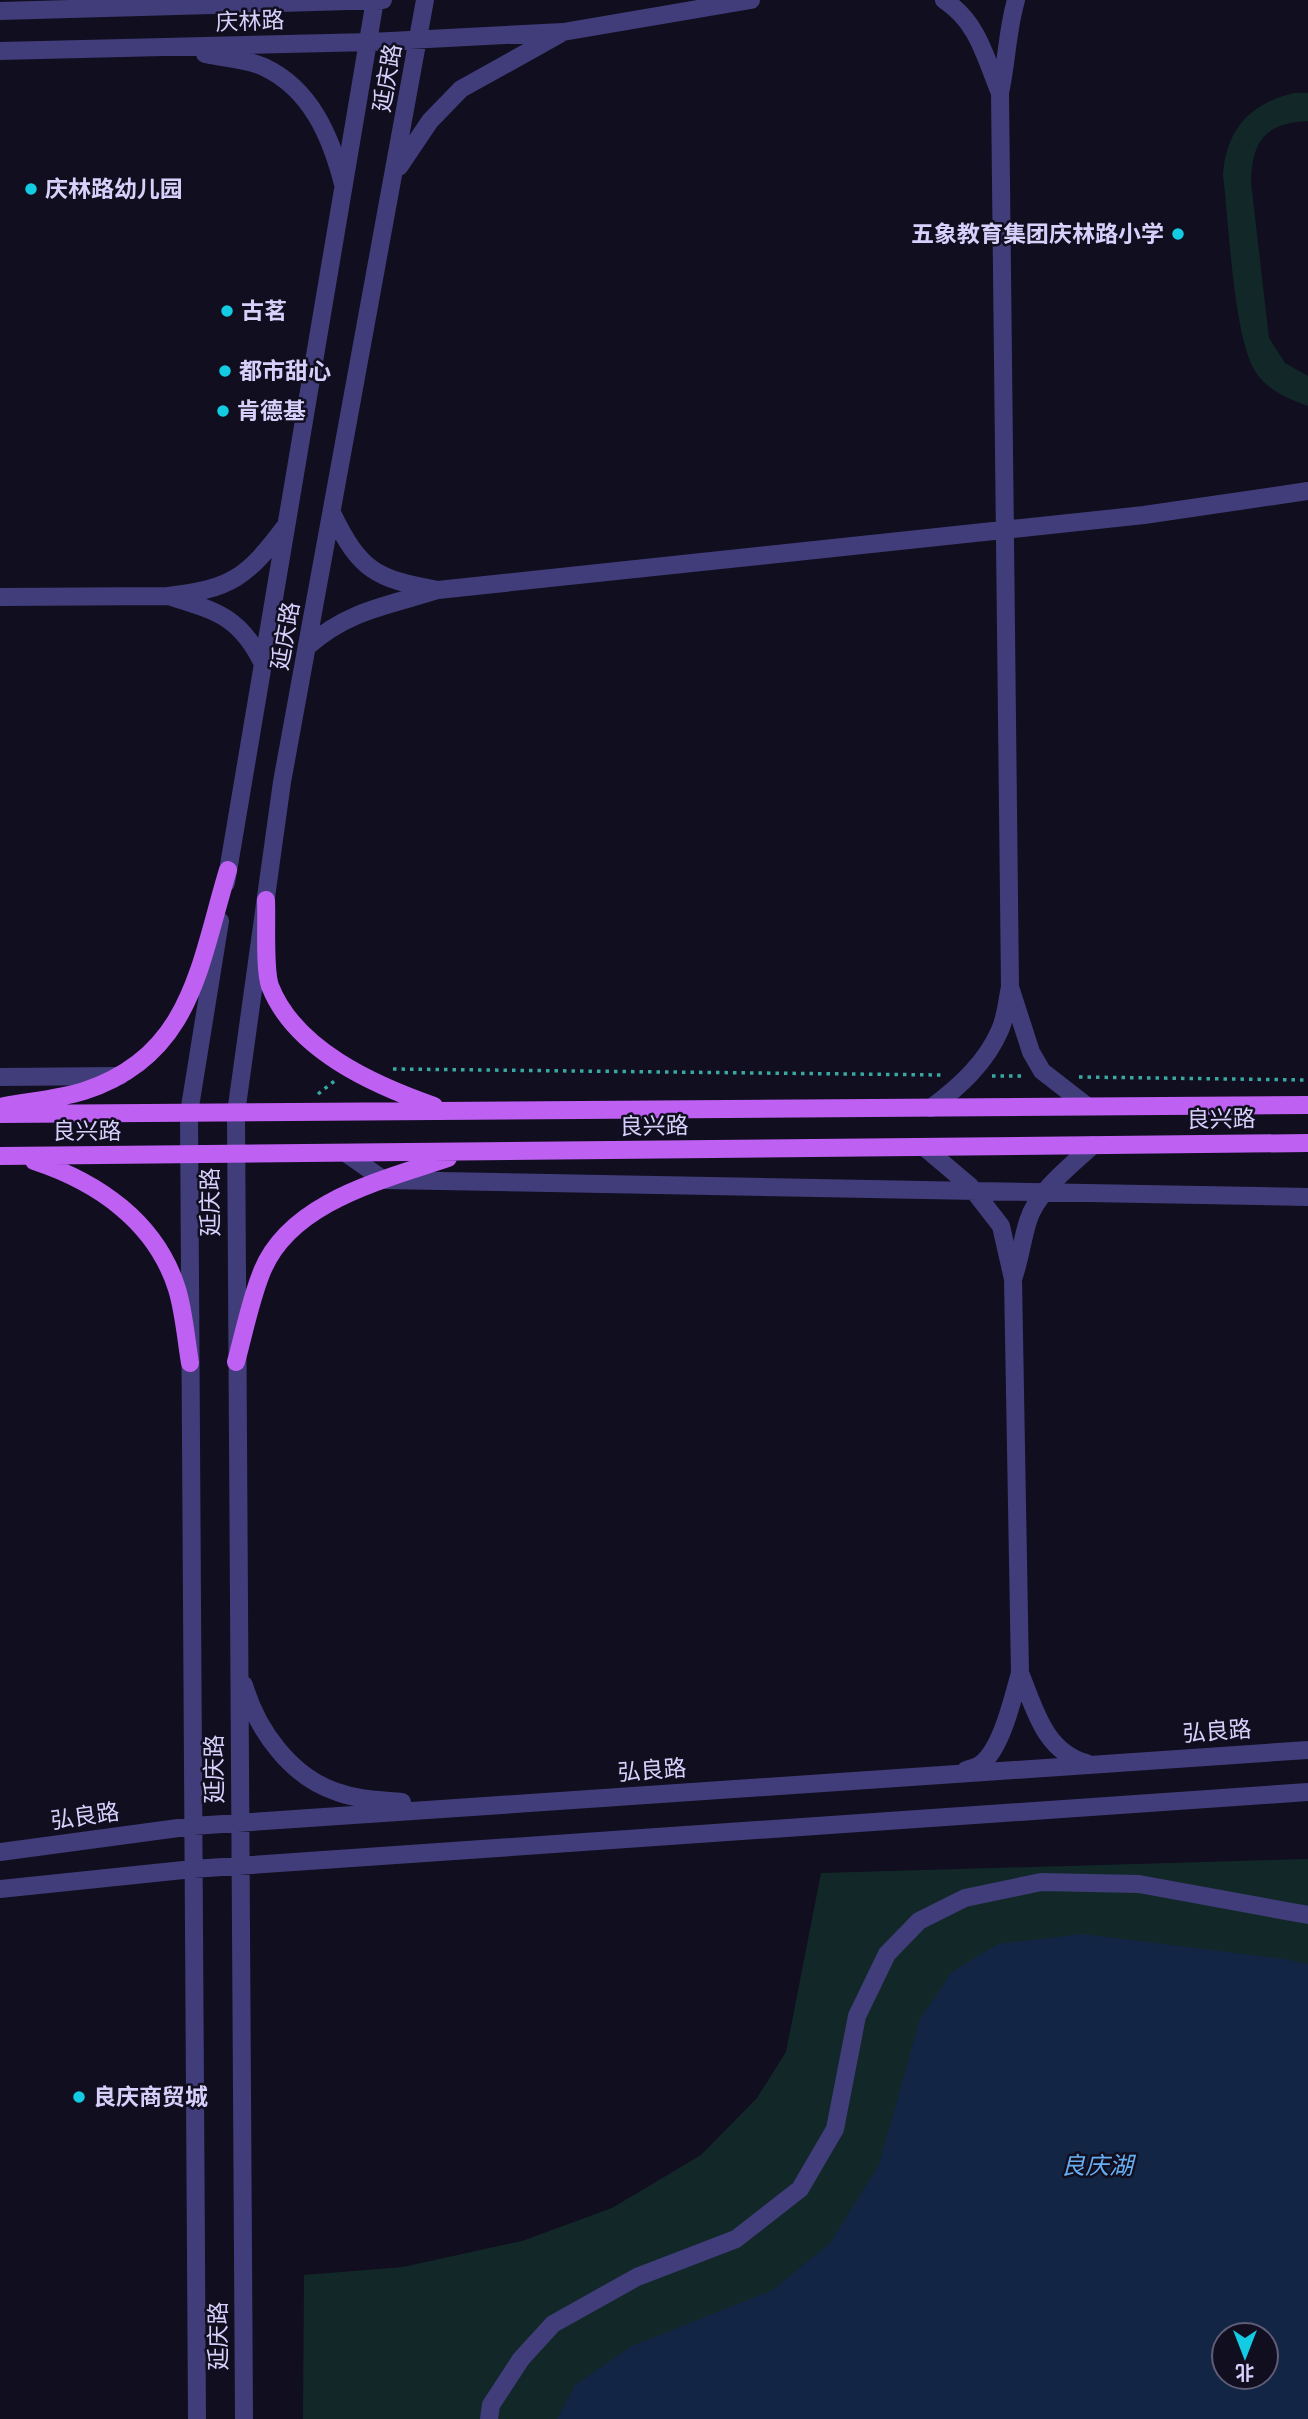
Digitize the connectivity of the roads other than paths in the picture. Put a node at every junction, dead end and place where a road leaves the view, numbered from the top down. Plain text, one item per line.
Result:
1 (195, 0) edge
2 (375, 0) edge
3 (383, 0) edge
4 (425, 0) edge
5 (751, 0) edge
6 (944, 0) edge
7 (1016, 0) edge
8 (171, 8) junction
9 (0, 11) edge
10 (563, 32) junction
11 (419, 38) junction
12 (371, 42) junction
13 (178, 48) junction
14 (0, 51) edge
15 (1000, 93) junction
16 (395, 173) junction
17 (344, 189) junction
18 (1308, 491) edge
19 (332, 513) junction
20 (287, 526) junction
21 (1005, 530) junction
22 (438, 590) junction
23 (168, 596) junction
24 (0, 597) edge
25 (308, 646) junction
26 (263, 664) junction
27 (228, 870) junction
28 (266, 900) junction
29 (1010, 987) junction
30 (120, 1076) junction
31 (0, 1077) edge
32 (1308, 1105) edge
33 (1087, 1106) junction
34 (0, 1107) edge
35 (931, 1108) junction
36 (448, 1111) junction
37 (189, 1113) junction
38 (236, 1113) junction
39 (0, 1114) edge
40 (1308, 1143) edge
41 (1093, 1145) junction
42 (924, 1147) junction
43 (463, 1152) junction
44 (189, 1154) junction
45 (234, 1154) junction
46 (347, 1154) junction
47 (9, 1156) edge
48 (384, 1180) junction
49 (974, 1191) junction
50 (1046, 1192) junction
51 (1308, 1197) edge
52 (1013, 1279) junction
53 (236, 1362) junction
54 (190, 1363) junction
55 (238, 1666) junction
56 (1020, 1673) junction
57 (1308, 1750) edge
58 (1093, 1765) junction
59 (958, 1774) junction
60 (1308, 1792) edge
61 (465, 1807) junction
62 (239, 1822) junction
63 (193, 1826) junction
64 (0, 1852) edge
65 (239, 1866) junction
66 (193, 1869) junction
67 (0, 1889) edge
68 (1308, 1915) edge
69 (197, 2419) edge
70 (244, 2419) edge
71 (489, 2419) edge

1 - 8 street
2 - 3 street, 庆林路
2 - 8 street, 庆林路
2 - 12 street, 延庆路
4 - 11 street, 延庆路
5 - 10 street, 庆林路
6 - 15 street
7 - 15 street
8 - 9 street, 庆林路
10 - 11 street, 庆林路
10 - 16 street
11 - 12 street, 庆林路
11 - 16 street, 延庆路
12 - 13 street, 庆林路
12 - 17 street, 延庆路
13 - 14 street, 庆林路
13 - 17 street
15 - 21 street
16 - 19 street, 延庆路
17 - 20 street, 延庆路
18 - 21 street
19 - 22 street
19 - 25 street, 延庆路
20 - 23 street
20 - 26 street, 延庆路
21 - 22 street
21 - 29 street
22 - 25 street
23 - 24 street
23 - 26 street
25 - 28 street, 延庆路
26 - 27 street, 延庆路
27 - 30 main road
27 - 37 street, 延庆路
28 - 36 main road
28 - 38 street, 延庆路
29 - 33 street
29 - 35 street
30 - 31 street
30 - 34 main road
32 - 33 main road, 良兴路
33 - 35 main road, 良兴路
35 - 36 main road, 良兴路
36 - 38 main road, 良兴路
37 - 38 main road, 良兴路
37 - 39 main road, 良兴路
37 - 44 street, 延庆路
38 - 45 street, 延庆路
40 - 41 main road, 良兴路
41 - 42 main road, 良兴路
41 - 50 street
42 - 43 main road, 良兴路
42 - 49 street
43 - 46 main road, 良兴路
43 - 48 main road
44 - 45 main road, 良兴路
44 - 47 main road, 良兴路
44 - 54 street, 延庆路
45 - 46 main road, 良兴路
45 - 53 street, 延庆路
46 - 48 street
47 - 54 main road
48 - 49 street
48 - 53 main road
49 - 50 street
49 - 52 street
50 - 51 street
50 - 52 street
52 - 56 street
53 - 55 street, 延庆路
54 - 63 street, 延庆路
55 - 61 street
55 - 62 street, 延庆路
56 - 58 street
56 - 59 street
57 - 58 street, 弘良路
58 - 59 street, 弘良路
59 - 61 street, 弘良路
60 - 65 street
61 - 62 street, 弘良路
62 - 63 street, 弘良路
62 - 65 street, 延庆路
63 - 64 street, 弘良路
63 - 66 street, 延庆路
65 - 66 street
65 - 70 street, 延庆路
66 - 67 street
66 - 69 street, 延庆路
68 - 71 street

